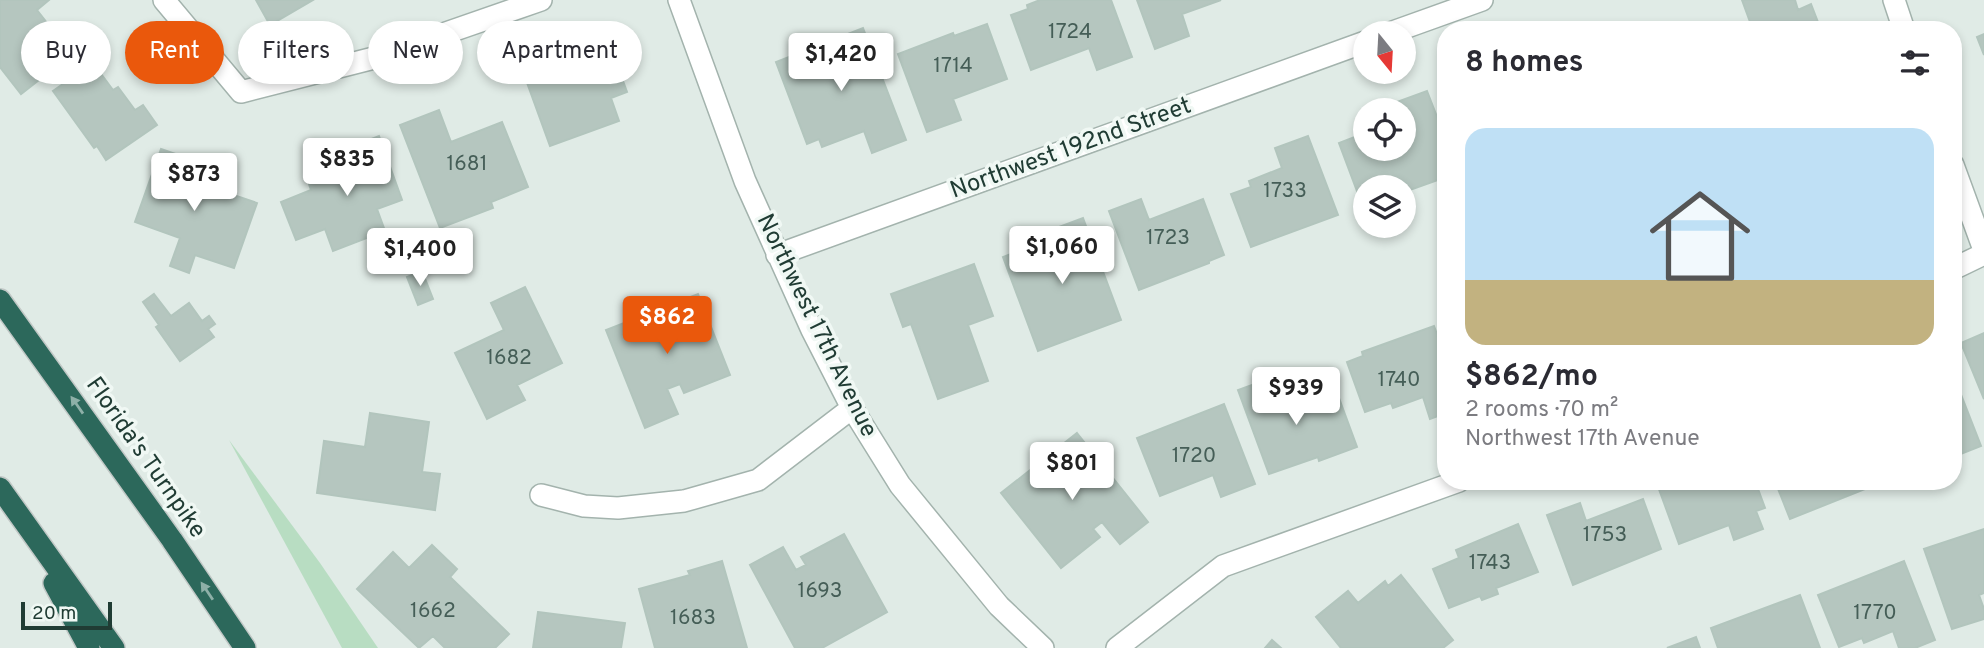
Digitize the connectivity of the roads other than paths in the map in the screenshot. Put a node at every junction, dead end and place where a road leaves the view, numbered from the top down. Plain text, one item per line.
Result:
1 (164, 0) edge
2 (541, 0) edge
3 (679, 0) edge
4 (1482, 0) edge
5 (1894, 0) edge
6 (1901, 21) edge
7 (1416, 24) edge
8 (1353, 47) edge
9 (1962, 190) edge
10 (1984, 252) edge
11 (777, 255) junction
12 (1962, 264) edge
13 (0, 300) edge
14 (852, 408) junction
15 (0, 488) edge
16 (1437, 489) edge
17 (541, 495) dead end
18 (14, 506) junction
19 (89, 648) edge
20 (114, 648) edge
21 (245, 648) edge
22 (1042, 648) edge
23 (1117, 648) edge

1 - 2 street
3 - 11 street, Northwest 17th Avenue
4 - 7 street
5 - 6 street
8 - 11 street, Northwest 192nd Street
9 - 10 street
10 - 12 street
11 - 14 street, Northwest 17th Avenue
21 -> 13 highway, Florida's Turnpike
14 - 17 street
14 - 22 street, Northwest 17th Avenue
15 - 18 highway
16 - 23 street
18 - 19 highway
18 - 20 highway

